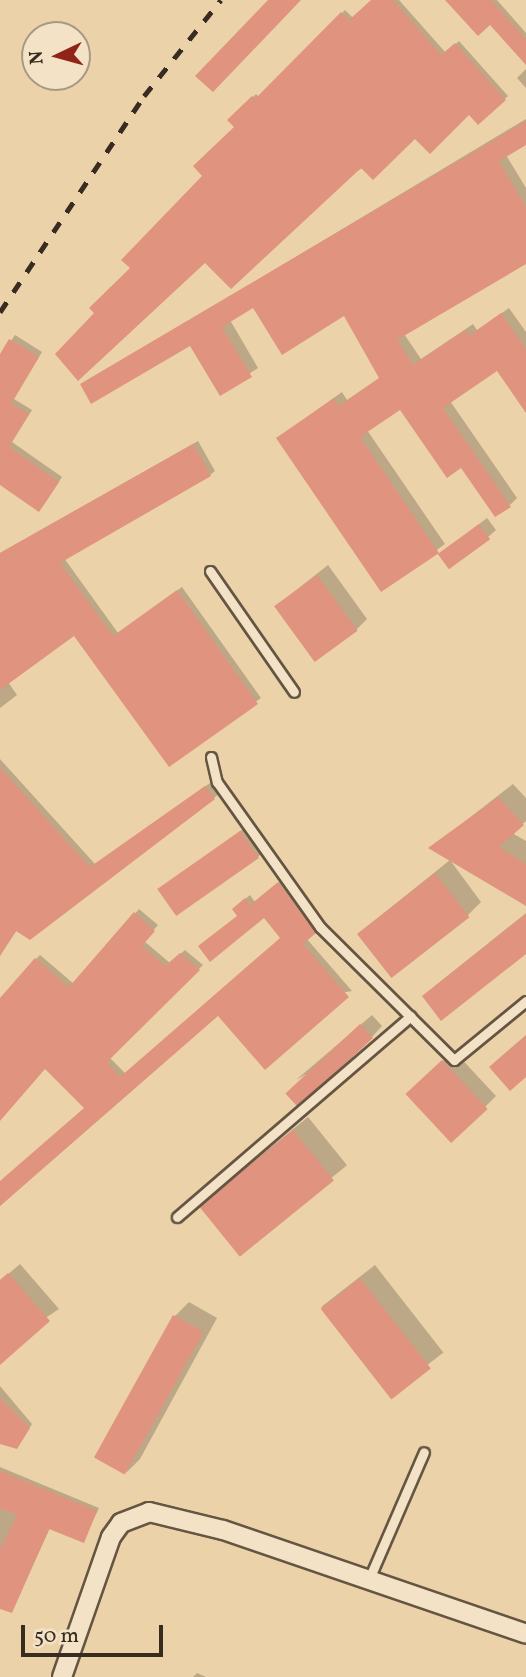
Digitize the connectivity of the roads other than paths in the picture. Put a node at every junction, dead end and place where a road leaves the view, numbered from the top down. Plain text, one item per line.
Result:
1 (210, 571) dead end
2 (293, 692) dead end
3 (211, 757) dead end
4 (526, 1001) edge
5 (411, 1016) junction
6 (177, 1217) dead end
7 (424, 1451) dead end
8 (369, 1579) junction
9 (526, 1634) edge
10 (62, 1677) edge

1 - 2 lane
3 - 5 lane
4 - 5 lane
5 - 6 lane
7 - 8 lane
8 - 9 street
8 - 10 street

